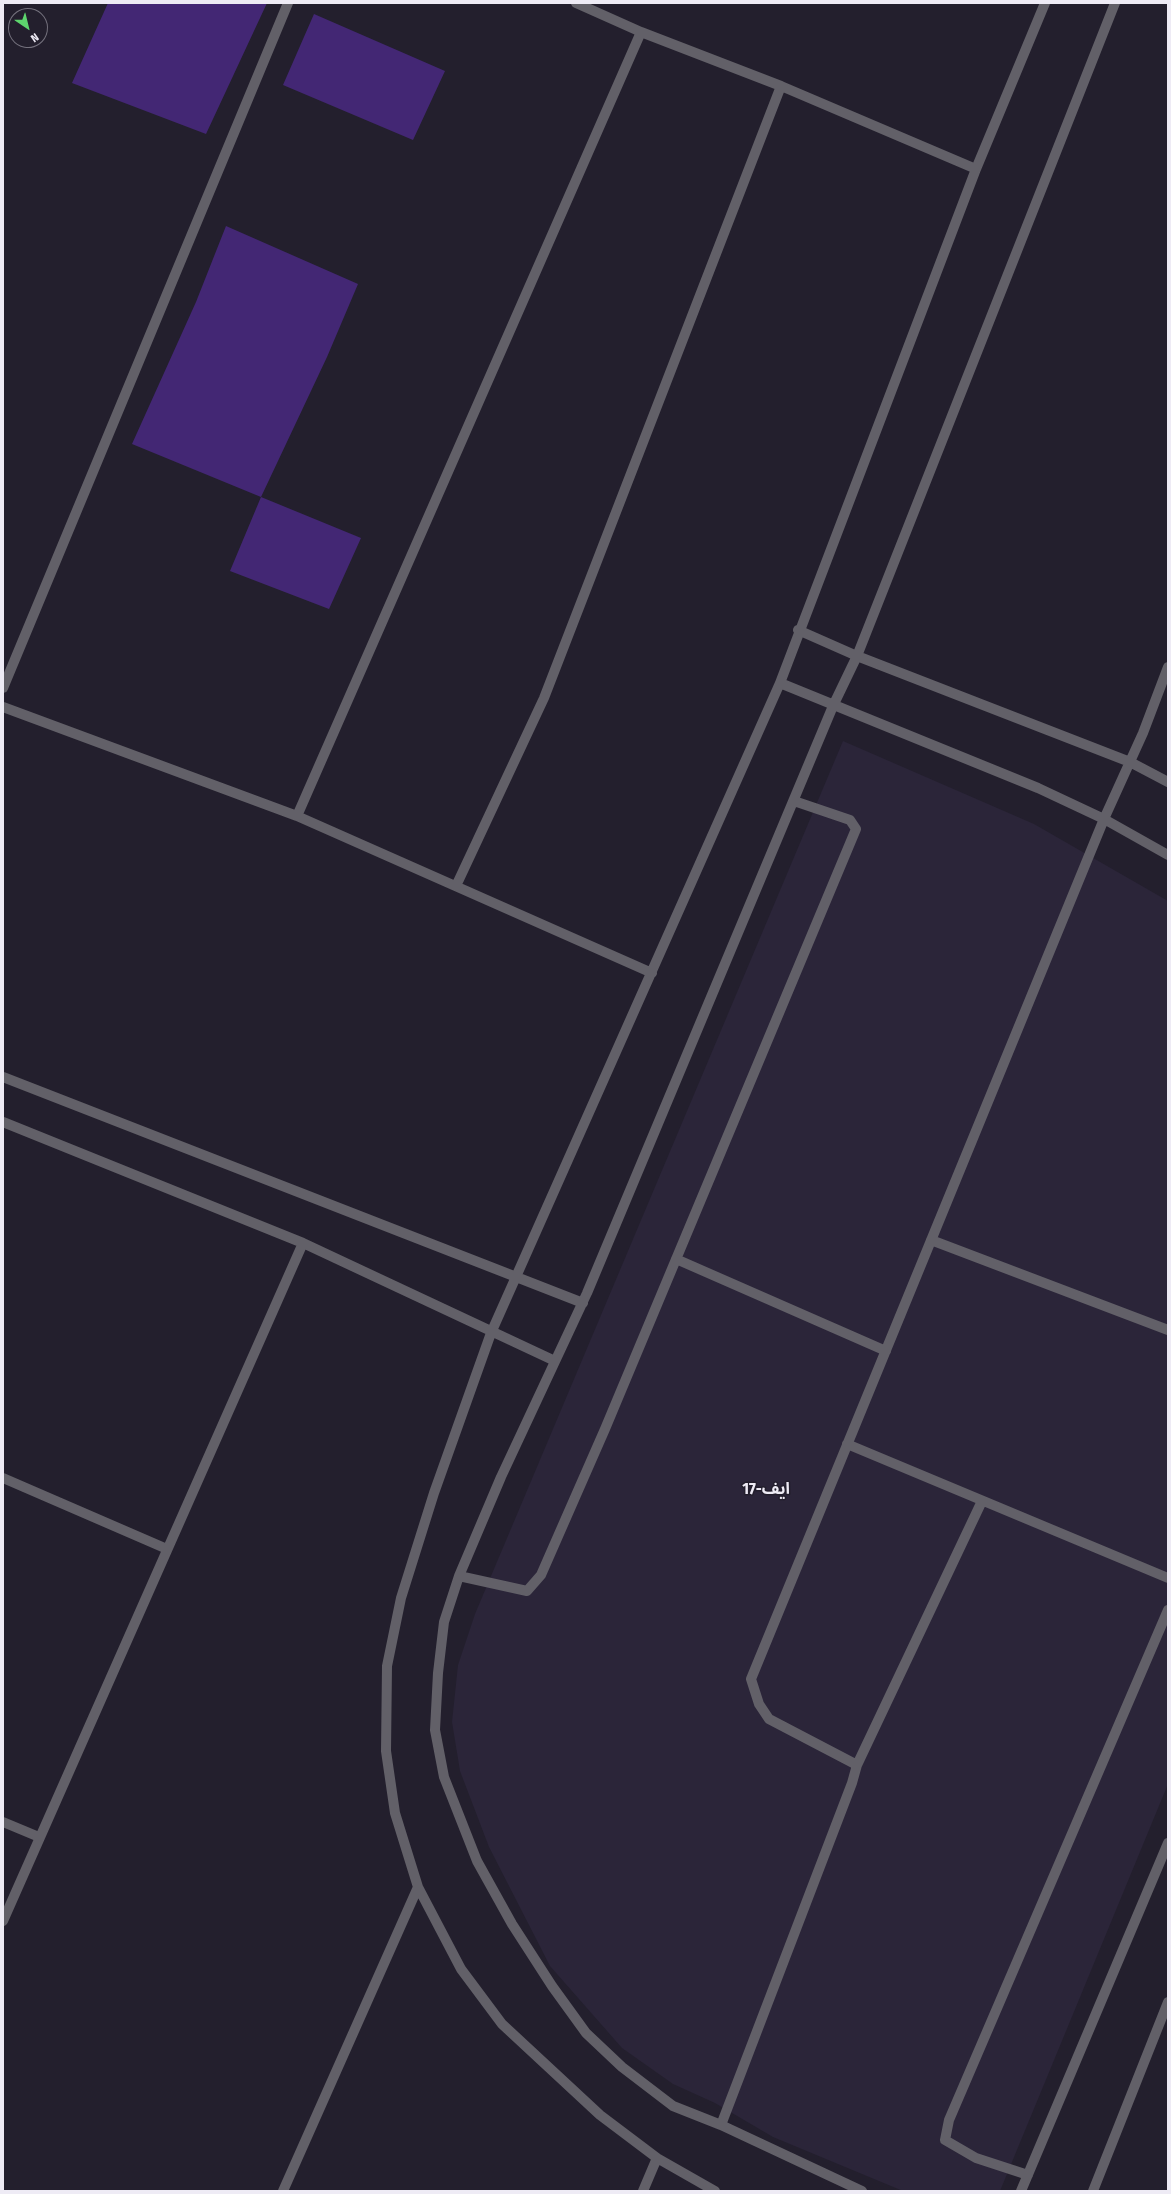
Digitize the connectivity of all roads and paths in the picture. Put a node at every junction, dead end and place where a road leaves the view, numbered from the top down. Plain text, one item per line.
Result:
1 (288, 3) edge
2 (576, 3) edge
3 (1045, 3) edge
4 (1115, 3) edge
5 (641, 32) junction
6 (781, 86) junction
7 (976, 169) junction
8 (798, 630) junction
9 (857, 656) junction
10 (1168, 667) edge
11 (780, 683) junction
12 (3, 688) edge
13 (832, 706) junction
14 (3, 707) edge
15 (1130, 762) junction
16 (1168, 782) edge
17 (794, 801) junction
18 (297, 816) junction
19 (1104, 819) junction
20 (1168, 855) edge
21 (456, 886) junction
22 (652, 973) junction
23 (3, 1077) edge
24 (3, 1122) edge
25 (931, 1240) junction
26 (304, 1243) junction
27 (676, 1259) junction
28 (517, 1276) junction
29 (583, 1303) junction
30 (1168, 1330) edge
31 (491, 1333) junction
32 (886, 1351) junction
33 (555, 1361) junction
34 (847, 1444) junction
35 (3, 1478) edge
36 (982, 1501) junction
37 (167, 1549) junction
38 (459, 1576) junction
39 (1168, 1578) edge
40 (1168, 1610) edge
41 (857, 1765) junction
42 (3, 1822) edge
43 (39, 1837) junction
44 (1168, 1843) edge
45 (418, 1886) junction
46 (3, 1921) edge
47 (1168, 2002) edge
48 (721, 2125) junction
49 (657, 2158) junction
50 (1028, 2175) junction
51 (282, 2191) edge
52 (643, 2191) edge
53 (715, 2191) edge
54 (862, 2191) edge
55 (1021, 2191) edge
56 (1093, 2191) edge

1 - 12 street
2 - 5 street
3 - 7 street
4 - 9 street
5 - 6 street
5 - 18 street
6 - 7 street
6 - 21 street
7 - 8 street
8 - 9 street
8 - 11 street
9 - 13 street
9 - 15 street
10 - 15 street
11 - 13 street
11 - 22 street
13 - 17 street
13 - 19 street
14 - 18 street
15 - 16 street
15 - 19 street
17 - 27 street
17 - 29 street
18 - 21 street
19 - 20 street
19 - 25 street
21 - 22 street
22 - 28 street
23 - 28 street
24 - 26 street
25 - 30 street
25 - 32 street
26 - 31 street
26 - 37 street
27 - 32 street
27 - 38 street
28 - 29 street
28 - 31 street
29 - 33 street
31 - 33 street
31 - 45 street
32 - 34 street
33 - 38 street
34 - 36 street
34 - 41 street
35 - 37 street
36 - 39 street
36 - 41 street
37 - 43 street
38 - 48 street
40 - 50 street
41 - 48 street
42 - 43 street
43 - 46 street
44 - 50 street
45 - 49 street
45 - 51 street
47 - 56 street
48 - 54 street
49 - 52 street
49 - 53 street
50 - 55 street

